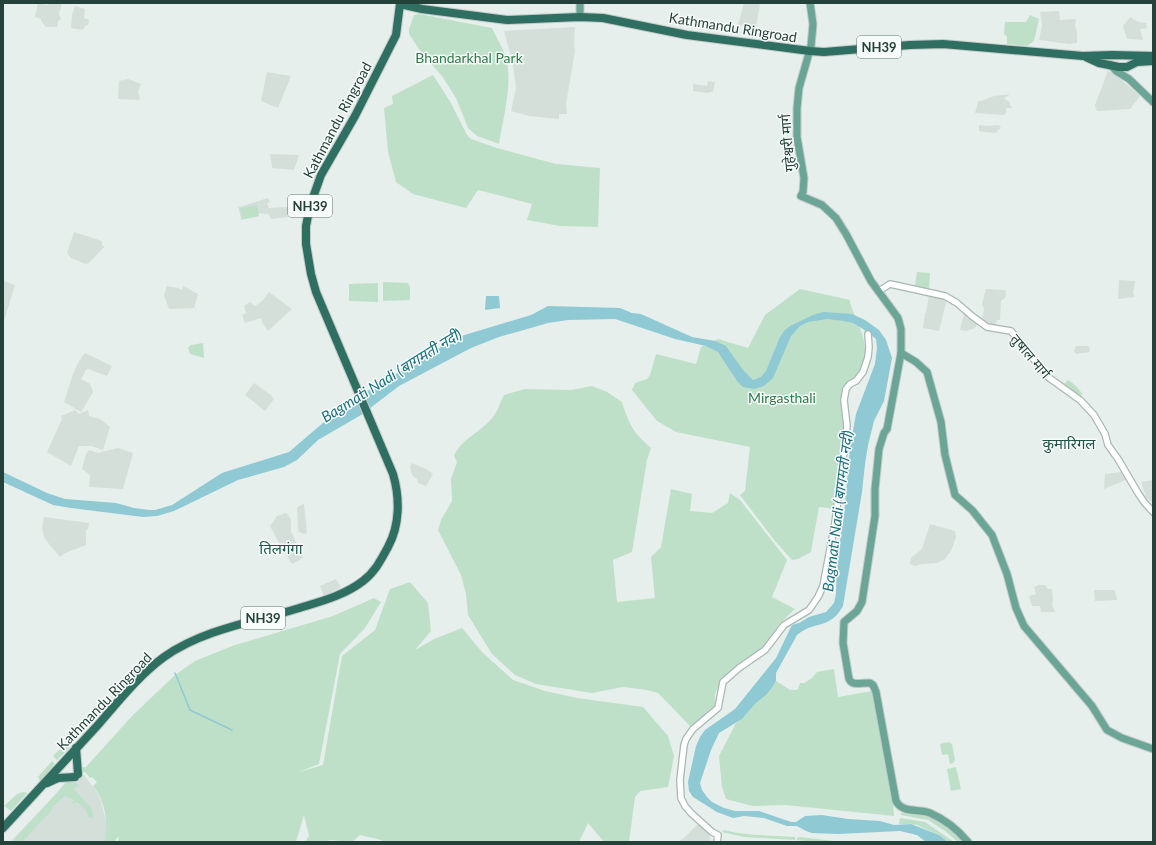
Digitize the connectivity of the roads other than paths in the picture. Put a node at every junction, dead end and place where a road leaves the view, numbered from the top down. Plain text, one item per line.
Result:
1 (398, 3) edge
2 (580, 3) edge
3 (810, 3) edge
4 (580, 17) junction
5 (808, 51) junction
6 (1083, 56) junction
7 (1108, 56) junction
8 (1124, 56) junction
9 (1151, 61) edge
10 (1111, 65) junction
11 (1127, 67) junction
12 (1129, 79) junction
13 (1153, 102) edge
14 (801, 196) junction
15 (879, 291) junction
16 (868, 334) dead end
17 (901, 353) junction
18 (1153, 512) edge
19 (76, 748) junction
20 (1153, 749) edge
21 (42, 785) junction
22 (3, 828) edge
23 (717, 842) edge
24 (968, 842) edge

1 - 4 highway, Kathmandu Ringroad / NH39
1 - 19 highway, Kathmandu Ringroad / NH39
2 - 4 main road
3 - 5 main road, गुहेश्वरी मार्ग
4 - 5 highway, Kathmandu Ringroad / NH39
5 - 6 highway, Kathmandu Ringroad / NH39
5 - 14 main road, गुहेश्वरी मार्ग
5 - 14 main road
6 - 7 highway, Kathmandu Ringroad / NH39
6 - 10 highway, Kathmandu Ringroad / NH39
7 - 8 highway, Kathmandu Ringroad / NH39
7 - 10 highway
8 - 9 highway, Kathmandu Ringroad / NH39
8 - 11 highway
9 - 11 highway
10 - 11 highway, Kathmandu Ringroad / NH39
10 - 12 main road
11 - 12 main road
12 - 13 main road
14 - 15 main road
15 - 17 main road
15 - 18 street, तुषाल मार्ग
16 - 23 street
17 - 20 main road
17 - 24 main road
19 - 21 highway, Kathmandu Ringroad / NH39
19 - 21 highway
21 - 22 highway, Kathmandu Ringroad / NH39

